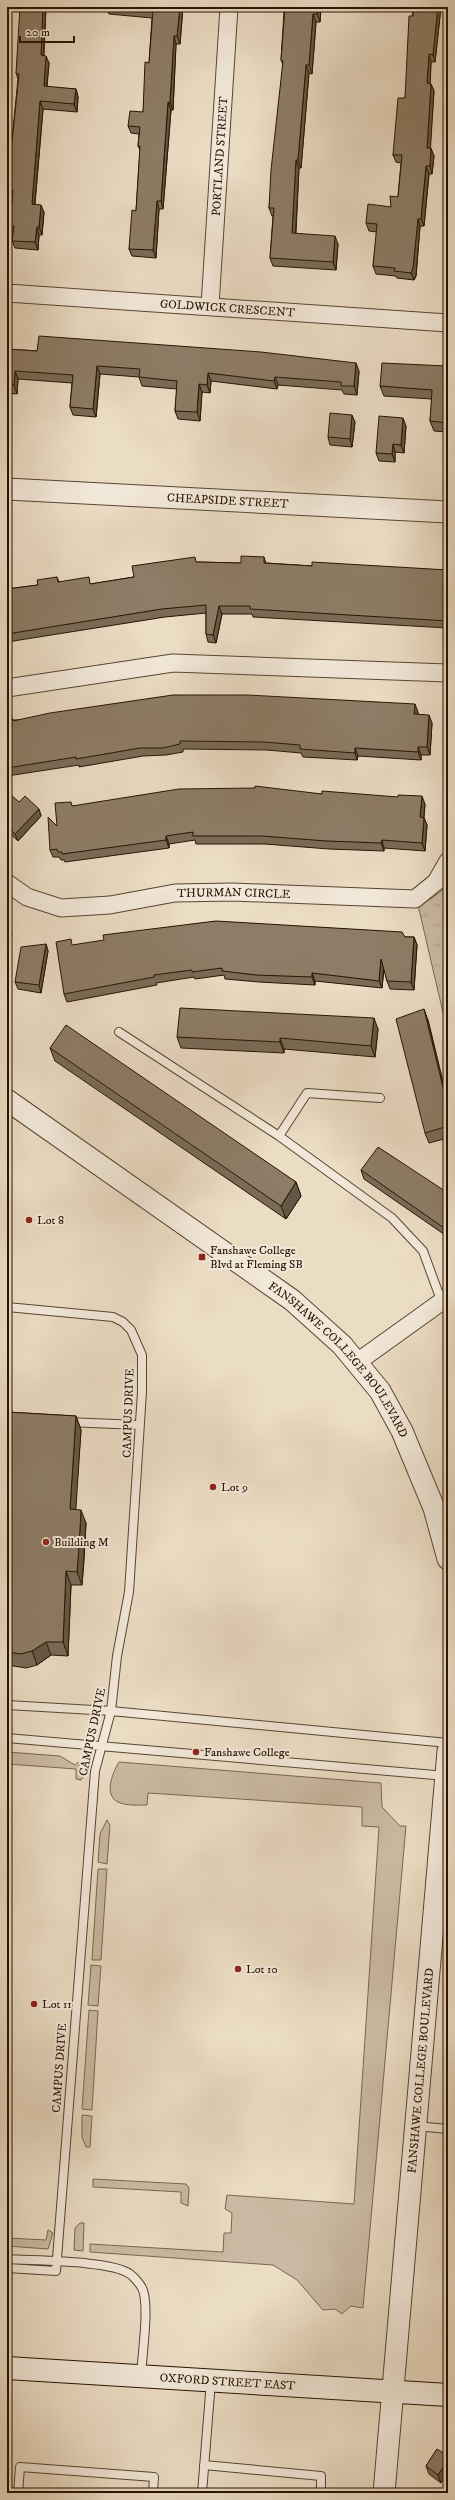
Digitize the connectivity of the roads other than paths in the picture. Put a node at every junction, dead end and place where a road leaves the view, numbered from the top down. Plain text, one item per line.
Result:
1 (229, 7) edge
2 (7, 293) edge
3 (210, 306) junction
4 (448, 323) edge
5 (7, 489) edge
6 (448, 512) edge
7 (448, 673) edge
8 (7, 688) edge
9 (448, 861) edge
10 (7, 884) edge
11 (119, 1032) dead end
12 (380, 1098) dead end
13 (7, 1100) edge
14 (279, 1136) junction
15 (444, 1298) edge
16 (7, 1307) edge
17 (356, 1363) junction
18 (58, 1421) edge
19 (139, 1425) junction
20 (448, 1559) edge
21 (7, 1705) edge
22 (111, 1711) junction
23 (7, 1738) edge
24 (448, 1743) edge
25 (101, 1747) junction
26 (448, 1750) edge
27 (446, 1776) junction
28 (442, 1881) edge
29 (416, 2126) junction
30 (448, 2129) edge
31 (7, 2259) edge
32 (56, 2262) junction
33 (7, 2268) edge
34 (7, 2368) edge
35 (141, 2376) junction
36 (211, 2380) junction
37 (394, 2391) junction
38 (448, 2395) edge
39 (204, 2465) junction
40 (18, 2493) edge
41 (153, 2493) edge
42 (202, 2493) edge
43 (321, 2493) edge
44 (384, 2493) edge

1 - 3 street, PORTLAND STREET
2 - 3 street, GOLDWICK CRESCENT
3 - 4 street, GOLDWICK CRESCENT
5 - 6 street, CHEAPSIDE STREET
7 - 8 street
9 - 10 street, THURMAN CIRCLE
11 - 14 lane
12 - 14 lane
13 - 17 street, FANSHAWE COLLEGE BOULEVARD
14 - 15 lane
15 - 17 street
16 - 19 lane, CAMPUS DRIVE
17 - 20 street, FANSHAWE COLLEGE BOULEVARD
18 - 19 lane
19 - 22 lane, CAMPUS DRIVE
21 - 22 lane
22 - 24 lane
22 - 25 lane, CAMPUS DRIVE
23 - 25 lane
25 - 27 lane
25 - 32 lane, CAMPUS DRIVE
26 - 27 street, FANSHAWE COLLEGE BOULEVARD
27 - 28 street, FANSHAWE COLLEGE BOULEVARD
28 - 29 street, FANSHAWE COLLEGE BOULEVARD
29 - 30 lane
29 - 37 street, FANSHAWE COLLEGE BOULEVARD
31 - 32 lane
32 - 33 lane, CAMPUS DRIVE
32 - 35 lane
34 - 35 main road, OXFORD STREET EAST
35 - 36 main road, OXFORD STREET EAST
36 - 37 main road, OXFORD STREET EAST
36 - 39 lane
37 - 38 main road, OXFORD STREET EAST
37 - 44 street, FANSHAWE COLLEGE BOULEVARD
39 - 42 lane
39 - 43 lane
40 - 41 lane

